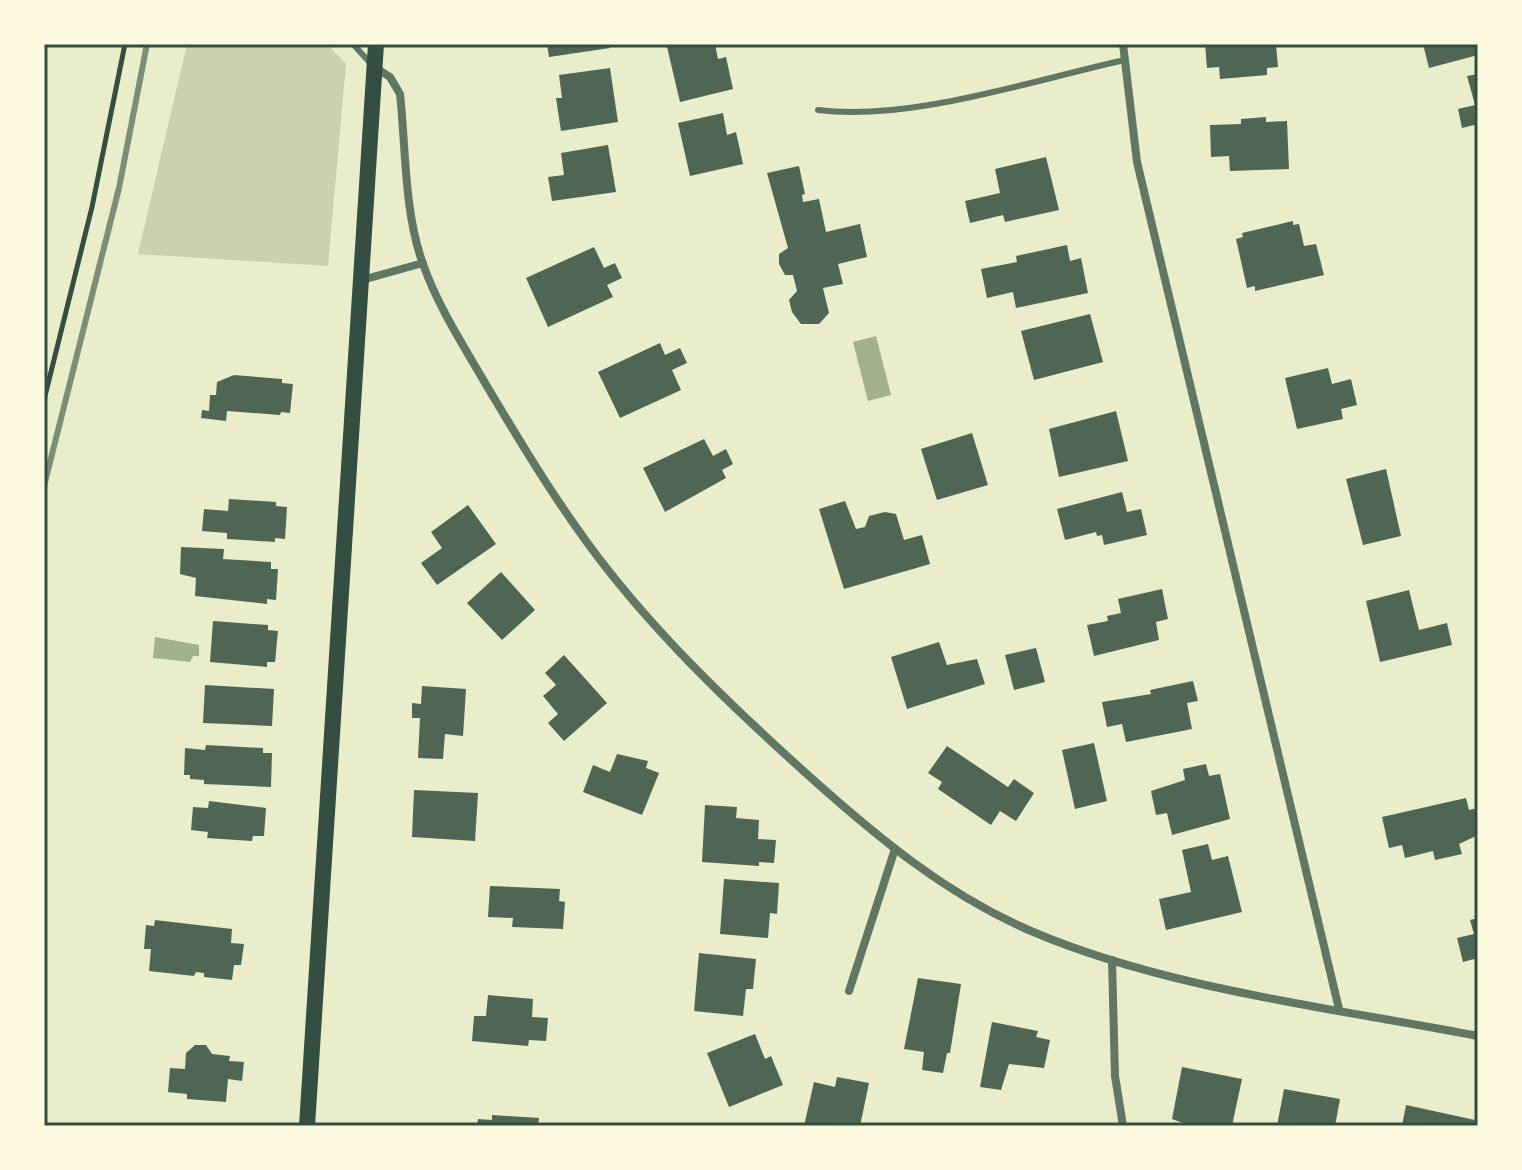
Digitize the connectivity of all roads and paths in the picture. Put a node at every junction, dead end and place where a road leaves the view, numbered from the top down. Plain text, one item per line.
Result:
1 (125, 44) edge
2 (353, 44) edge
3 (376, 44) edge
4 (1123, 44) edge
5 (1125, 60) junction
6 (374, 67) junction
7 (818, 110) dead end
8 (423, 263) junction
9 (360, 280) junction
10 (44, 400) edge
11 (895, 849) junction
12 (1112, 960) junction
13 (849, 991) dead end
14 (1339, 1009) junction
15 (1478, 1036) edge
16 (307, 1126) edge
17 (1123, 1126) edge

1 - 10 path
2 - 6 lane
3 - 6 main road
4 - 5 street
5 - 7 lane
5 - 14 street
6 - 8 street
6 - 9 main road
8 - 9 street
8 - 11 street
9 - 16 main road
11 - 12 street
11 - 13 street
12 - 14 street
12 - 17 street
14 - 15 street

